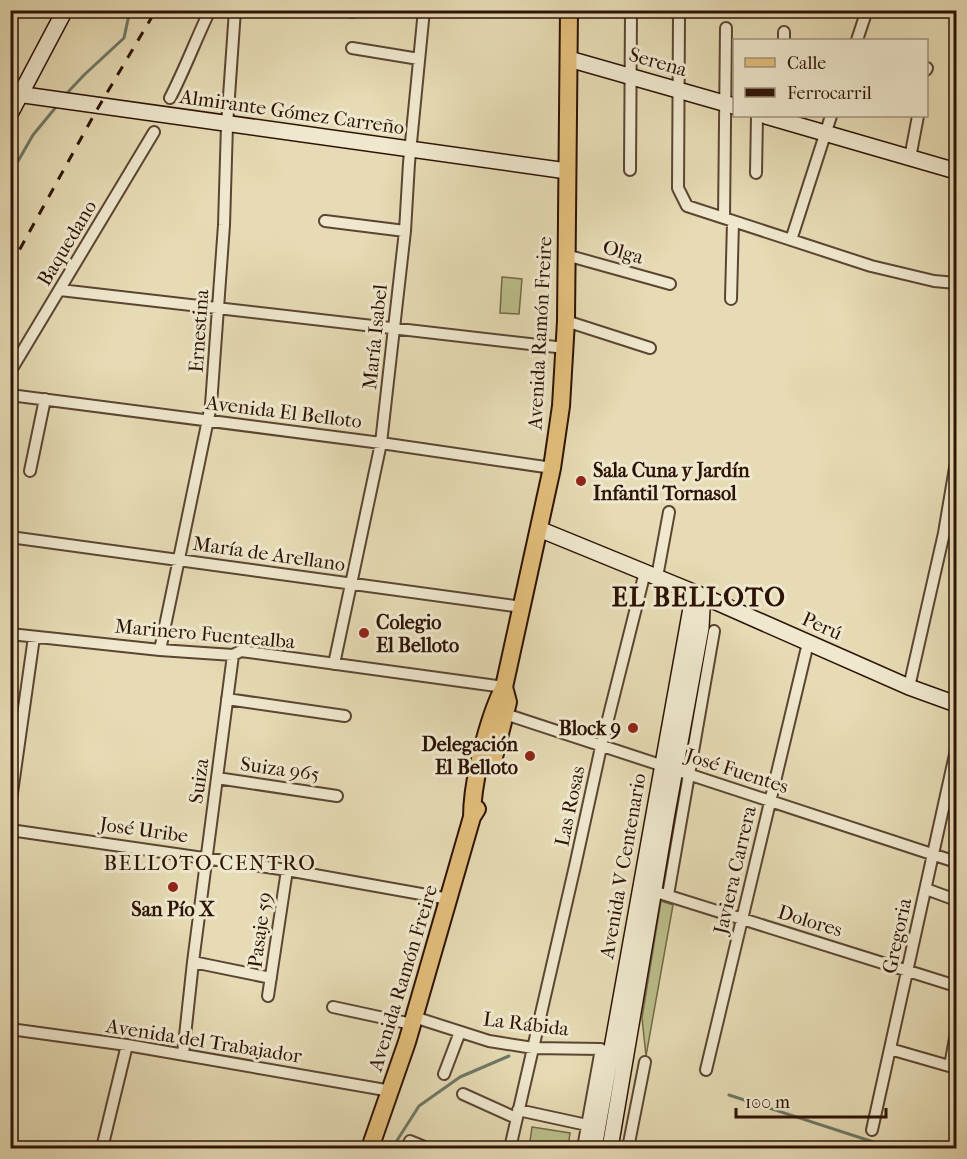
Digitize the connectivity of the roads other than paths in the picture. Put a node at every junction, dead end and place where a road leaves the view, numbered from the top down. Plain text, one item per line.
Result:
1 (65, 10) edge
2 (210, 10) edge
3 (235, 10) edge
4 (424, 10) edge
5 (569, 10) edge
6 (867, 10) edge
7 (631, 13) dead end
8 (679, 15) dead end
9 (726, 28) dead end
10 (857, 39) edge
11 (352, 48) dead end
12 (419, 59) junction
13 (569, 59) junction
14 (630, 75) junction
15 (678, 90) junction
16 (16, 94) edge
17 (170, 98) dead end
18 (731, 105) edge
19 (10, 114) edge
20 (757, 117) edge
21 (831, 117) edge
22 (918, 117) edge
23 (783, 118) edge
24 (227, 125) junction
25 (154, 132) dead end
26 (825, 133) junction
27 (410, 149) junction
28 (910, 158) junction
29 (630, 170) dead end
30 (567, 171) junction
31 (957, 171) edge
32 (756, 173) dead end
33 (728, 220) junction
34 (325, 221) dead end
35 (405, 231) junction
36 (791, 240) junction
37 (566, 255) junction
38 (957, 283) edge
39 (670, 284) dead end
40 (60, 290) junction
41 (731, 299) dead end
42 (218, 309) junction
43 (566, 321) junction
44 (394, 328) junction
45 (565, 348) junction
46 (650, 348) dead end
47 (10, 372) edge
48 (10, 395) edge
49 (45, 399) junction
50 (209, 421) junction
51 (381, 442) junction
52 (957, 462) edge
53 (552, 468) junction
54 (30, 471) dead end
55 (669, 512) dead end
56 (539, 529) junction
57 (10, 537) edge
58 (179, 560) junction
59 (651, 574) junction
60 (351, 583) junction
61 (694, 592) junction
62 (724, 605) junction
63 (522, 607) junction
64 (708, 627) junction
65 (10, 634) edge
66 (34, 637) junction
67 (807, 643) junction
68 (160, 650) junction
69 (233, 656) junction
70 (334, 664) junction
71 (909, 687) junction
72 (501, 692) junction
73 (227, 699) junction
74 (957, 704) edge
75 (505, 714) junction
76 (345, 716) dead end
77 (601, 747) junction
78 (957, 750) edge
79 (675, 770) junction
80 (217, 778) junction
81 (337, 796) dead end
82 (770, 801) junction
83 (10, 807) edge
84 (472, 817) junction
85 (10, 830) edge
86 (933, 854) junction
87 (206, 857) junction
88 (957, 862) edge
89 (287, 870) junction
90 (926, 889) junction
91 (653, 891) junction
92 (668, 895) junction
93 (449, 899) junction
94 (957, 900) edge
95 (742, 919) junction
96 (193, 962) junction
97 (908, 970) junction
98 (271, 978) junction
99 (957, 986) edge
100 (268, 996) dead end
101 (333, 1006) dead end
102 (413, 1020) junction
103 (10, 1029) edge
104 (460, 1032) junction
105 (957, 1033) edge
106 (127, 1045) junction
107 (533, 1048) junction
108 (890, 1049) junction
109 (183, 1054) junction
110 (645, 1062) dead end
111 (953, 1067) edge
112 (706, 1070) dead end
113 (444, 1074) dead end
114 (392, 1091) junction
115 (463, 1094) dead end
116 (517, 1114) junction
117 (587, 1125) junction
118 (872, 1130) dead end
119 (408, 1145) edge
120 (102, 1149) edge
121 (370, 1149) edge
122 (427, 1149) edge
123 (510, 1149) edge
124 (583, 1149) edge
125 (594, 1149) edge
126 (610, 1149) edge
127 (628, 1149) edge

1 - 16 main road
2 - 17 street
3 - 24 street, Ernestina
4 - 12 street, María Isabel
5 - 13 main road, Avenida Ramón Freire
6 - 10 street
7 - 14 street
8 - 15 street
9 - 18 street
11 - 12 street
12 - 27 street, María Isabel
13 - 14 main road, Serena
13 - 30 main road, Avenida Ramón Freire
14 - 15 main road, Serena
14 - 29 street
15 - 18 main road, Serena
15 - 33 street
16 - 19 main road
16 - 24 main road, Almirante Gómez Carreño
18 - 33 street
20 - 32 street
21 - 26 street
22 - 28 street
23 - 26 main road
24 - 27 main road, Almirante Gómez Carreño
24 - 42 street, Ernestina
25 - 40 street, Baquedano
26 - 28 main road
26 - 36 street
27 - 30 main road, Almirante Gómez Carreño
27 - 35 street, María Isabel
28 - 31 main road
30 - 37 main road, Avenida Ramón Freire
33 - 36 street
33 - 41 street
34 - 35 street
35 - 44 street, María Isabel
36 - 38 street
37 - 39 street, Olga
37 - 43 main road, Avenida Ramón Freire
40 - 42 street
40 - 47 street, Baquedano
42 - 44 street
42 - 50 street, Ernestina
43 - 45 main road, Avenida Ramón Freire
43 - 46 street
44 - 45 street
44 - 51 street, María Isabel
45 - 53 main road, Avenida Ramón Freire
48 - 49 street, Avenida El Belloto
49 - 50 street, Avenida El Belloto
49 - 54 street
50 - 51 street, Avenida El Belloto
50 - 58 street, Ernestina
51 - 53 street, Avenida El Belloto
51 - 60 street, María Isabel
52 - 71 street
53 - 56 main road, Avenida Ramón Freire
55 - 59 street, Las Rosas
56 - 59 main road, Perú
56 - 63 main road, Avenida Ramón Freire
57 - 58 street, María de Arellano
58 - 60 street, María de Arellano
58 - 68 street, Ernestina
59 - 61 main road, Perú
59 - 77 street, Las Rosas
60 - 63 street, María de Arellano
60 - 70 street, María Isabel
61 - 62 main road, Perú
61 - 64 main road, Avenida V Centenario
61 - 79 main road, Avenida V Centenario
62 - 64 main road
62 - 67 main road, Perú
63 - 72 main road, Avenida Ramón Freire
64 - 79 main road, Avenida V Centenario
65 - 66 street, Marinero Fuentealba
66 - 68 street, Marinero Fuentealba
66 - 83 street
67 - 71 main road, Perú
67 - 82 street, Javiera Carrera
68 - 69 street, Marinero Fuentealba
69 - 70 street, Marinero Fuentealba
69 - 73 street, Suiza
70 - 72 street, Marinero Fuentealba
71 - 74 main road, Perú
72 - 75 main road, Avenida Ramón Freire
72 - 84 main road, Avenida Ramón Freire
73 - 76 street
73 - 80 street, Suiza
75 - 77 street, José Fuentes
75 - 84 main road, Avenida Ramón Freire
77 - 79 street, José Fuentes
77 - 107 street, Las Rosas
78 - 86 street, Gregoria
79 - 82 street, José Fuentes
79 - 91 main road, Avenida V Centenario
79 - 92 street
79 - 125 main road, Avenida V Centenario
80 - 81 street, Suiza 965
80 - 87 street, Suiza
82 - 86 street, José Fuentes
82 - 95 street, Javiera Carrera
84 - 93 main road, Avenida Ramón Freire
85 - 87 street, José Uribe
86 - 88 street, José Fuentes
86 - 90 street, Gregoria
87 - 89 street, José Uribe
87 - 96 street, Suiza
89 - 93 street, José Uribe
89 - 98 street, Pasaje 59
90 - 94 street
90 - 97 street, Gregoria
91 - 92 street, Dolores
91 - 126 main road, Avenida V Centenario
92 - 95 street, Dolores
93 - 102 main road, Avenida Ramón Freire
95 - 97 street, Dolores
95 - 112 street, Javiera Carrera
96 - 98 street
96 - 109 street, Suiza
97 - 99 street, Dolores
97 - 108 street, Gregoria
98 - 100 street, Pasaje 59
101 - 102 street, La Rábida
102 - 104 street, La Rábida
102 - 114 main road, Avenida Ramón Freire
103 - 106 street, Avenida del Trabajador
104 - 107 street, La Rábida
104 - 113 street
105 - 111 street
106 - 109 street, Avenida del Trabajador
106 - 120 street
107 - 116 street, Las Rosas
107 - 117 street, La Rábida
108 - 111 street
108 - 118 street, Gregoria
109 - 114 street, Avenida del Trabajador
110 - 127 street
114 - 121 main road, Avenida Ramón Freire
115 - 116 street
116 - 117 street
116 - 123 street, Las Rosas
117 - 124 street
119 - 122 street

